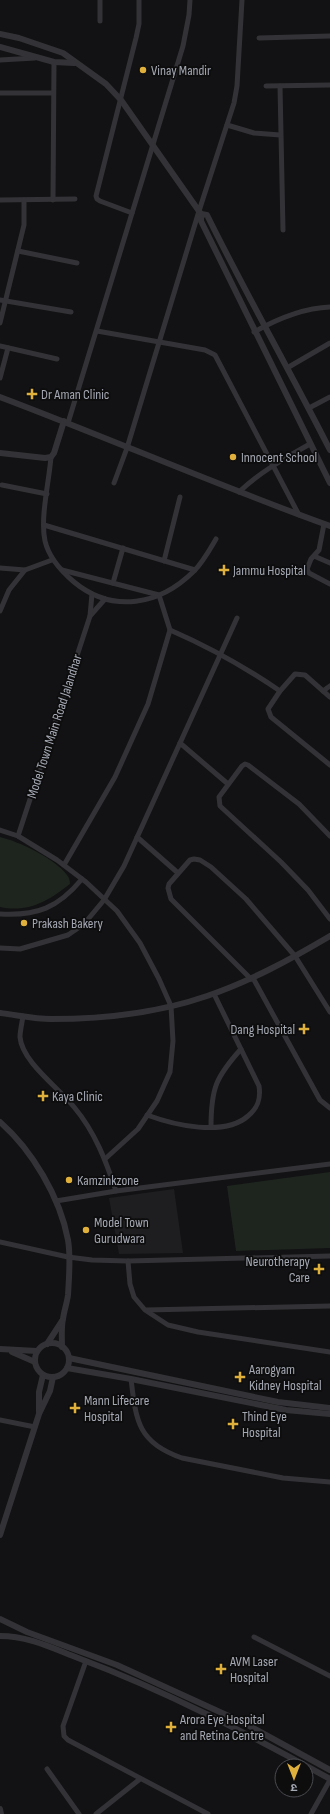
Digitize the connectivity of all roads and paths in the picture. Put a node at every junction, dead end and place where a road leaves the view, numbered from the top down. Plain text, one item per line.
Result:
1 (100, 0) edge
2 (140, 0) edge
3 (190, 0) edge
4 (242, 0) edge
5 (100, 21) dead end
6 (0, 34) edge
7 (330, 36) edge
8 (259, 38) dead end
9 (0, 47) edge
10 (38, 58) junction
11 (0, 60) edge
12 (54, 62) junction
13 (74, 63) junction
14 (330, 85) edge
15 (266, 86) dead end
16 (280, 86) junction
17 (0, 93) edge
18 (53, 93) junction
19 (121, 100) junction
20 (227, 125) junction
21 (280, 135) junction
22 (153, 144) junction
23 (75, 199) dead end
24 (0, 200) edge
25 (24, 200) junction
26 (53, 200) junction
27 (132, 213) junction
28 (200, 213) junction
29 (283, 230) dead end
30 (18, 251) junction
31 (77, 263) dead end
32 (3, 300) edge
33 (330, 307) edge
34 (71, 312) dead end
35 (0, 323) edge
36 (264, 327) junction
37 (97, 331) junction
38 (254, 332) junction
39 (159, 342) junction
40 (330, 343) edge
41 (0, 346) edge
42 (8, 348) junction
43 (57, 359) dead end
44 (287, 368) junction
45 (0, 378) edge
46 (0, 397) edge
47 (330, 397) edge
48 (309, 408) junction
49 (66, 422) junction
50 (310, 444) junction
51 (128, 448) junction
52 (330, 449) edge
53 (0, 453) edge
54 (51, 457) junction
55 (273, 464) junction
56 (114, 483) dead end
57 (330, 484) edge
58 (2, 485) dead end
59 (239, 492) junction
60 (47, 494) junction
61 (180, 497) dead end
62 (299, 515) junction
63 (44, 524) junction
64 (327, 525) edge
65 (216, 539) dead end
66 (123, 548) junction
67 (314, 556) junction
68 (52, 560) junction
69 (164, 561) junction
70 (330, 563) edge
71 (0, 568) edge
72 (25, 570) junction
73 (62, 570) junction
74 (195, 570) junction
75 (113, 583) junction
76 (330, 584) edge
77 (92, 594) junction
78 (159, 595) junction
79 (104, 599) junction
80 (0, 611) edge
81 (90, 616) junction
82 (237, 618) dead end
83 (170, 630) junction
84 (220, 654) junction
85 (330, 686) edge
86 (280, 691) junction
87 (323, 691) junction
88 (330, 697) edge
89 (180, 743) junction
90 (330, 765) edge
91 (228, 784) junction
92 (0, 830) edge
93 (18, 836) junction
94 (330, 836) edge
95 (137, 837) junction
96 (64, 865) junction
97 (178, 873) junction
98 (82, 879) junction
99 (104, 900) junction
100 (0, 914) edge
101 (330, 919) edge
102 (330, 936) edge
103 (0, 948) edge
104 (295, 956) junction
105 (252, 978) junction
106 (214, 994) junction
107 (171, 1006) junction
108 (330, 1012) edge
109 (0, 1013) edge
110 (23, 1016) junction
111 (241, 1049) junction
112 (330, 1108) edge
113 (147, 1115) junction
114 (0, 1122) edge
115 (211, 1127) junction
116 (106, 1159) junction
117 (330, 1164) edge
118 (116, 1191) junction
119 (56, 1201) junction
120 (0, 1242) edge
121 (330, 1256) edge
122 (68, 1257) junction
123 (128, 1261) junction
124 (330, 1306) edge
125 (144, 1310) junction
126 (63, 1319) junction
127 (47, 1344) junction
128 (62, 1346) junction
129 (0, 1349) edge
130 (8, 1351) junction
131 (37, 1351) junction
132 (330, 1352) edge
133 (68, 1358) junction
134 (35, 1362) junction
135 (66, 1368) junction
136 (43, 1374) junction
137 (53, 1377) junction
138 (131, 1379) junction
139 (330, 1408) edge
140 (39, 1414) junction
141 (330, 1414) edge
142 (0, 1420) edge
143 (35, 1427) junction
144 (330, 1482) edge
145 (0, 1535) edge
146 (0, 1619) edge
147 (0, 1636) edge
148 (254, 1637) dead end
149 (86, 1661) junction
150 (330, 1676) edge
151 (47, 1769) dead end
152 (330, 1770) edge
153 (140, 1779) junction
154 (330, 1780) edge
155 (0, 1809) edge
156 (100, 1813) edge
157 (1, 1814) edge
158 (79, 1814) edge
159 (208, 1814) edge
160 (311, 1814) edge

1 - 5 street
2 - 19 street
3 - 22 street
4 - 20 street
6 - 13 street
7 - 8 street
9 - 10 street
10 - 11 street
10 - 12 street
12 - 13 street
12 - 18 street
13 - 19 street
14 - 16 street
15 - 16 street
16 - 21 street
17 - 18 street
18 - 26 street
19 - 22 street
19 - 27 street
20 - 21 street
20 - 28 street
21 - 29 street
22 - 27 street
22 - 28 street
23 - 26 street
24 - 25 street
25 - 26 street
25 - 30 street
27 - 37 street
28 - 36 street
28 - 38 street
28 - 39 street
30 - 31 street
30 - 32 street
32 - 34 street
32 - 35 street
33 - 36 street
36 - 38 street
36 - 44 street
37 - 39 street
37 - 49 street
38 - 50 street
39 - 51 street
39 - 55 street
40 - 44 street
41 - 42 street
42 - 43 street
42 - 45 street
44 - 48 street
46 - 49 street
47 - 48 street
48 - 52 street
49 - 51 street
49 - 54 street
50 - 55 street
50 - 57 street
51 - 56 street
51 - 59 street
53 - 54 street
54 - 60 street
55 - 59 street
55 - 62 street
58 - 60 street
59 - 62 street
60 - 63 street
61 - 69 street
62 - 64 street
63 - 66 street
63 - 68 street
64 - 67 street
65 - 74 street
66 - 69 street
66 - 75 street
67 - 70 street
67 - 76 street
68 - 72 street
68 - 73 street
69 - 74 street
71 - 72 street
72 - 80 street
73 - 75 street
73 - 77 street
74 - 78 street
75 - 78 street
77 - 79 street
77 - 81 street
78 - 79 street
78 - 83 street
79 - 81 street
81 - 93 street, Model Town Main Road Jalandhar
82 - 84 street
83 - 84 street
83 - 96 street
84 - 86 street
84 - 89 street
85 - 87 street
86 - 87 street
86 - 90 street
87 - 88 street
89 - 91 street
89 - 95 street
91 - 94 street
91 - 101 street
92 - 93 street
93 - 96 street
95 - 97 street
95 - 99 street
96 - 98 street
97 - 104 street
97 - 105 street
98 - 99 street
98 - 100 street
99 - 103 street
99 - 107 street
102 - 104 street
104 - 105 street
104 - 108 street
105 - 106 street
105 - 112 street
106 - 107 street
106 - 111 street
107 - 110 street
107 - 113 street
109 - 110 street
110 - 116 street
111 - 115 street
111 - 115 street
113 - 115 street
113 - 116 street
114 - 119 street
116 - 118 street
117 - 118 street
118 - 119 street
119 - 122 street
120 - 122 street
121 - 123 street
122 - 123 street
122 - 126 street
123 - 125 street
124 - 125 street
125 - 132 street
126 - 127 street
126 - 128 street
127 - 128 street
127 - 131 street
128 - 133 street
129 - 130 street
130 - 131 street
130 - 134 street
131 - 134 street
133 - 135 street
133 - 139 street
134 - 136 street
135 - 137 street
135 - 138 street
136 - 137 street
136 - 140 street
137 - 140 street
138 - 141 street
138 - 144 street
140 - 143 street
142 - 143 street
143 - 145 street
146 - 152 street
147 - 149 street
148 - 150 street
149 - 153 street
149 - 154 street
151 - 158 street
153 - 156 street
153 - 159 street
154 - 160 street
155 - 157 street

